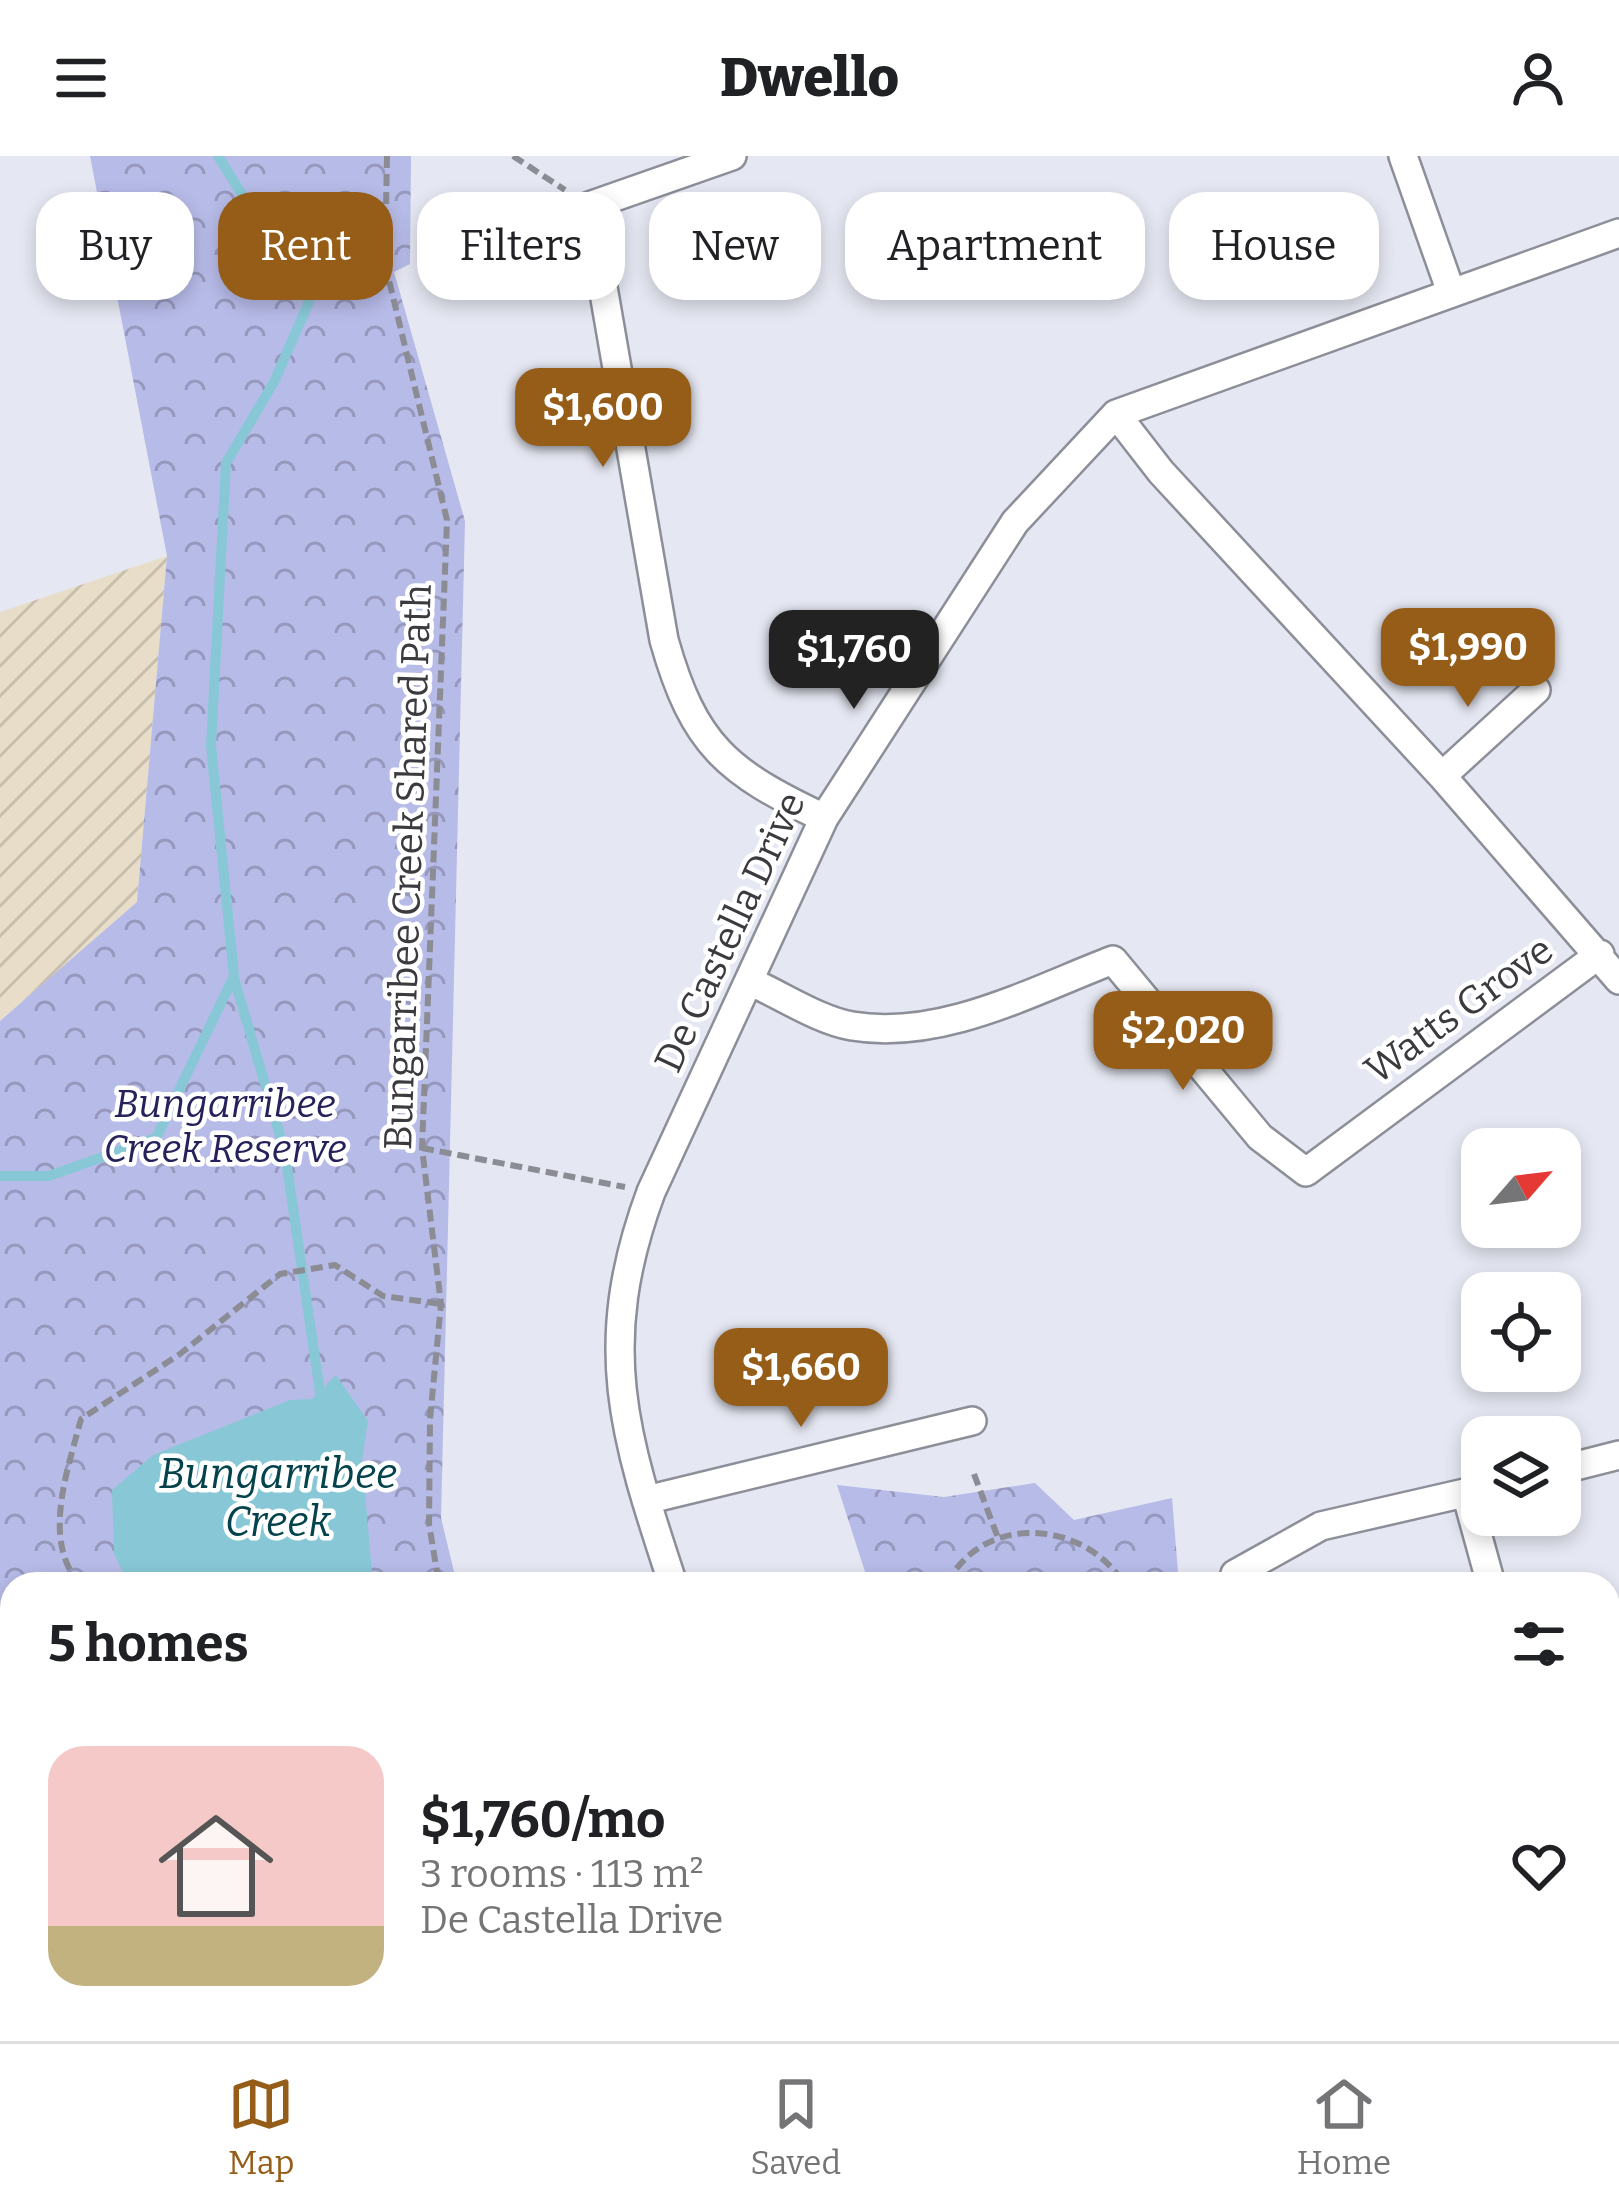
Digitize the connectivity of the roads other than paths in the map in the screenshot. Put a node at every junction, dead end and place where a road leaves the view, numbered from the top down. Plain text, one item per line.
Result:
1 (732, 156) edge
2 (1403, 156) edge
3 (1619, 233) edge
4 (1451, 292) junction
5 (1116, 415) junction
6 (1536, 691) dead end
7 (1442, 776) junction
8 (824, 818) junction
9 (1600, 954) junction
10 (749, 980) junction
11 (1619, 980) edge
12 (972, 1421) dead end
13 (1619, 1455) edge
14 (1581, 1465) edge
15 (1461, 1494) edge
16 (646, 1500) junction
17 (1482, 1536) edge
18 (669, 1572) edge
19 (1238, 1572) edge
20 (1488, 1572) edge

1 - 8 street
2 - 4 street
3 - 4 street, De Castella Drive
4 - 5 street, De Castella Drive
5 - 7 street
5 - 8 street, De Castella Drive
6 - 7 street
7 - 9 street
8 - 10 street, De Castella Drive
9 - 10 street, Watts Grove
9 - 11 street
10 - 16 street, De Castella Drive
12 - 16 street
13 - 14 street
15 - 19 street
16 - 18 street, De Castella Drive
17 - 20 street

